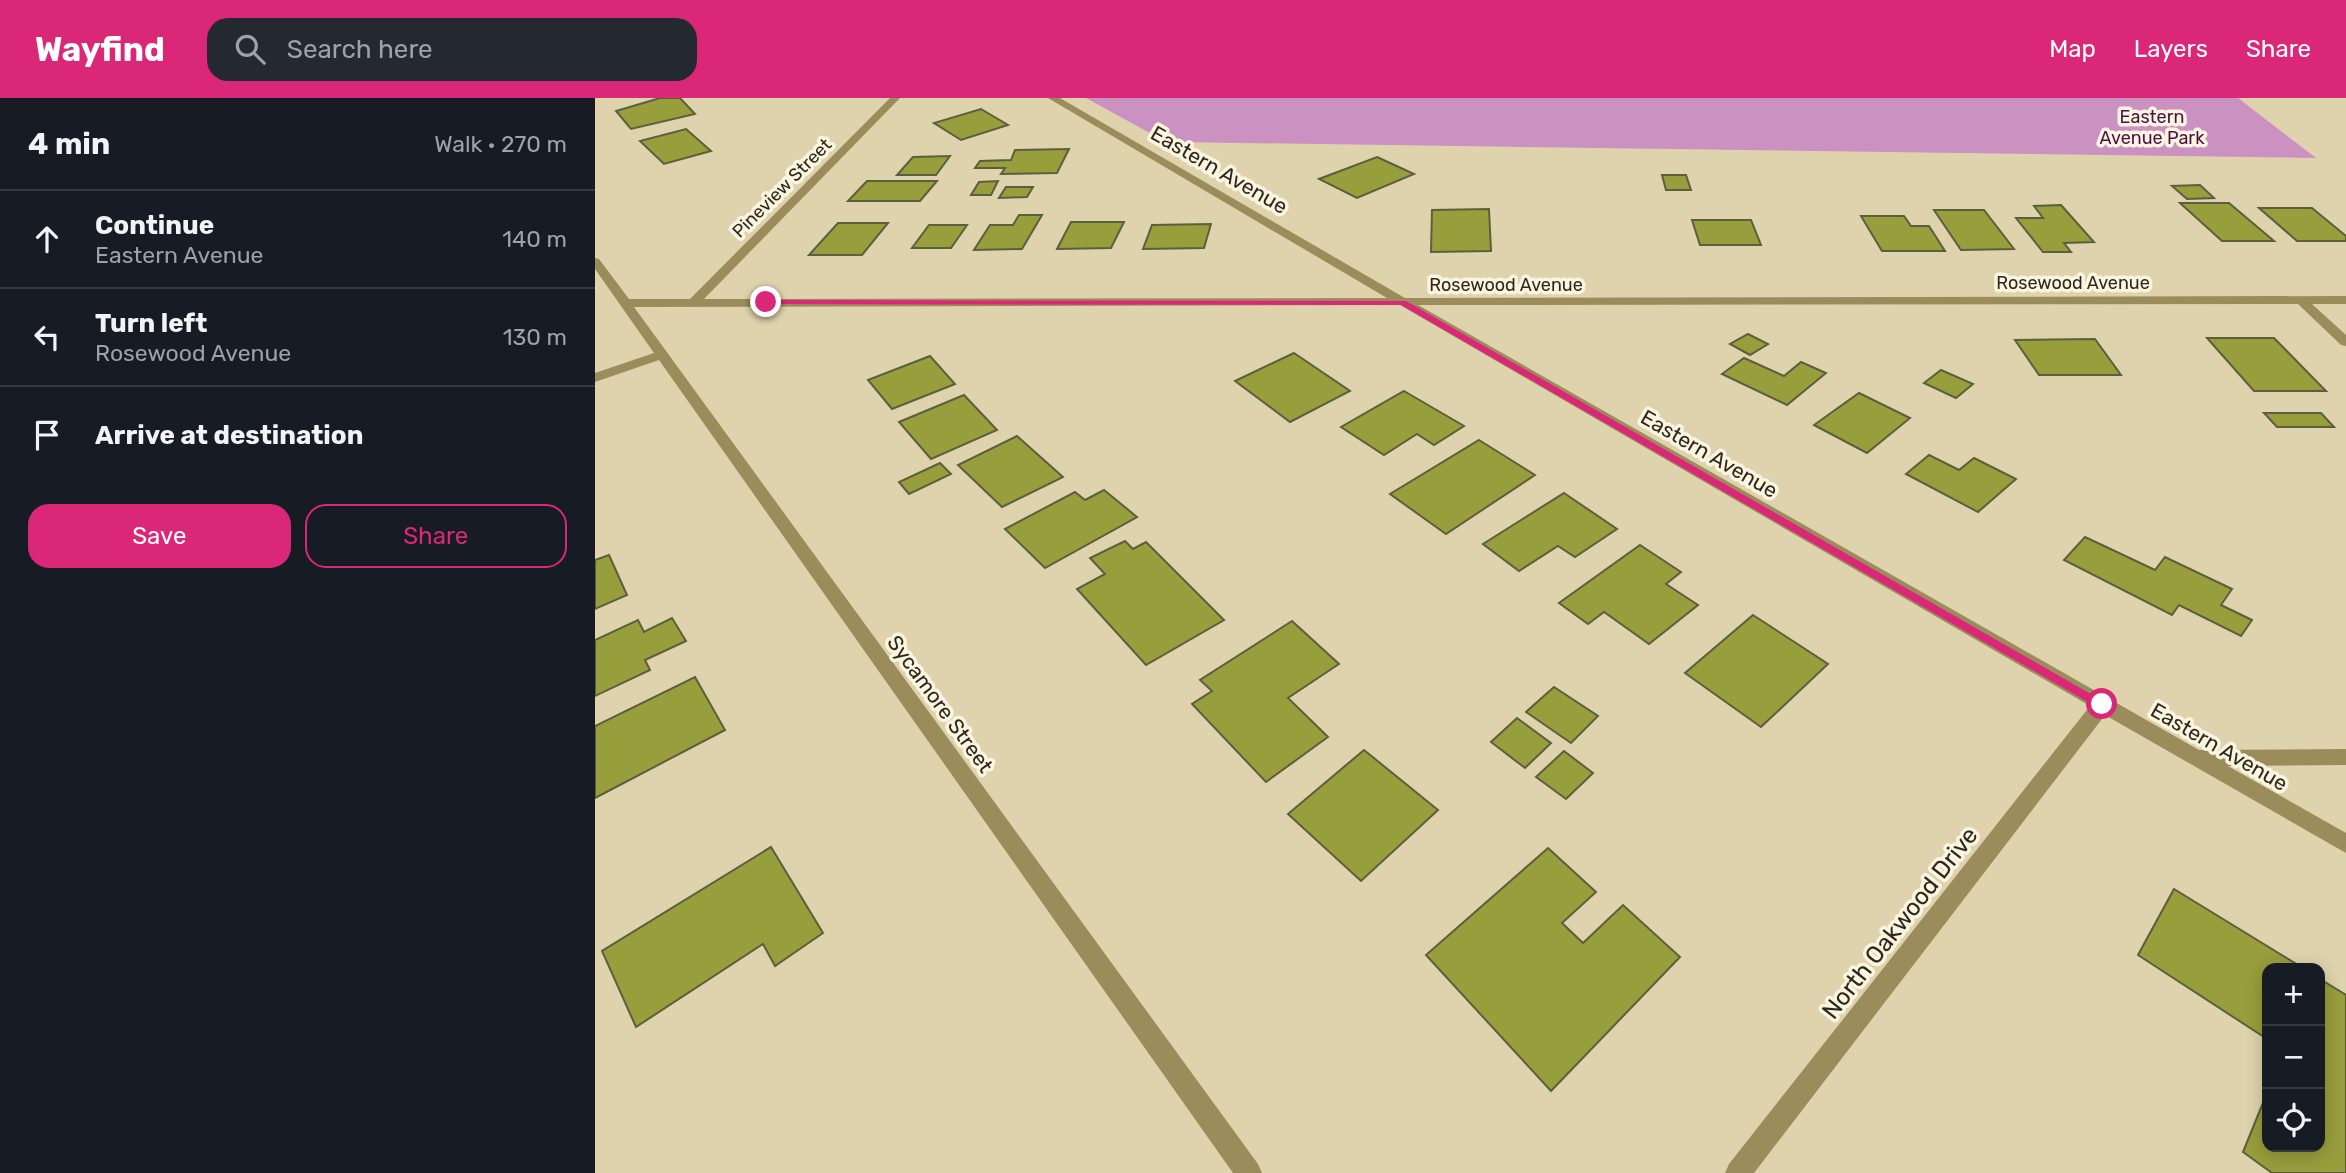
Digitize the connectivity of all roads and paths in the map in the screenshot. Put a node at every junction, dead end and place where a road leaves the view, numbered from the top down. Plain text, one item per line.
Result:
1 (895, 98) edge
2 (1053, 98) edge
3 (595, 261) edge
4 (2301, 300) junction
5 (2346, 300) edge
6 (694, 302) junction
7 (1403, 302) junction
8 (625, 303) junction
9 (2346, 342) edge
10 (662, 355) junction
11 (595, 378) edge
12 (2102, 704) junction
13 (2346, 757) edge
14 (2197, 758) junction
15 (2346, 844) edge
16 (1249, 1173) edge
17 (1738, 1173) edge

1 - 6 street, Pineview Street
2 - 7 street, Eastern Avenue
3 - 8 street, Sycamore Street
4 - 5 street, Rosewood Avenue
4 - 7 street, Rosewood Avenue
4 - 9 street
6 - 7 street, Rosewood Avenue
6 - 8 street, Rosewood Avenue
7 - 12 street, Eastern Avenue
8 - 10 street, Sycamore Street
10 - 11 street
10 - 16 street, Sycamore Street
12 - 14 street, Eastern Avenue
12 - 17 street, North Oakwood Drive
13 - 14 street
14 - 15 street, Eastern Avenue

